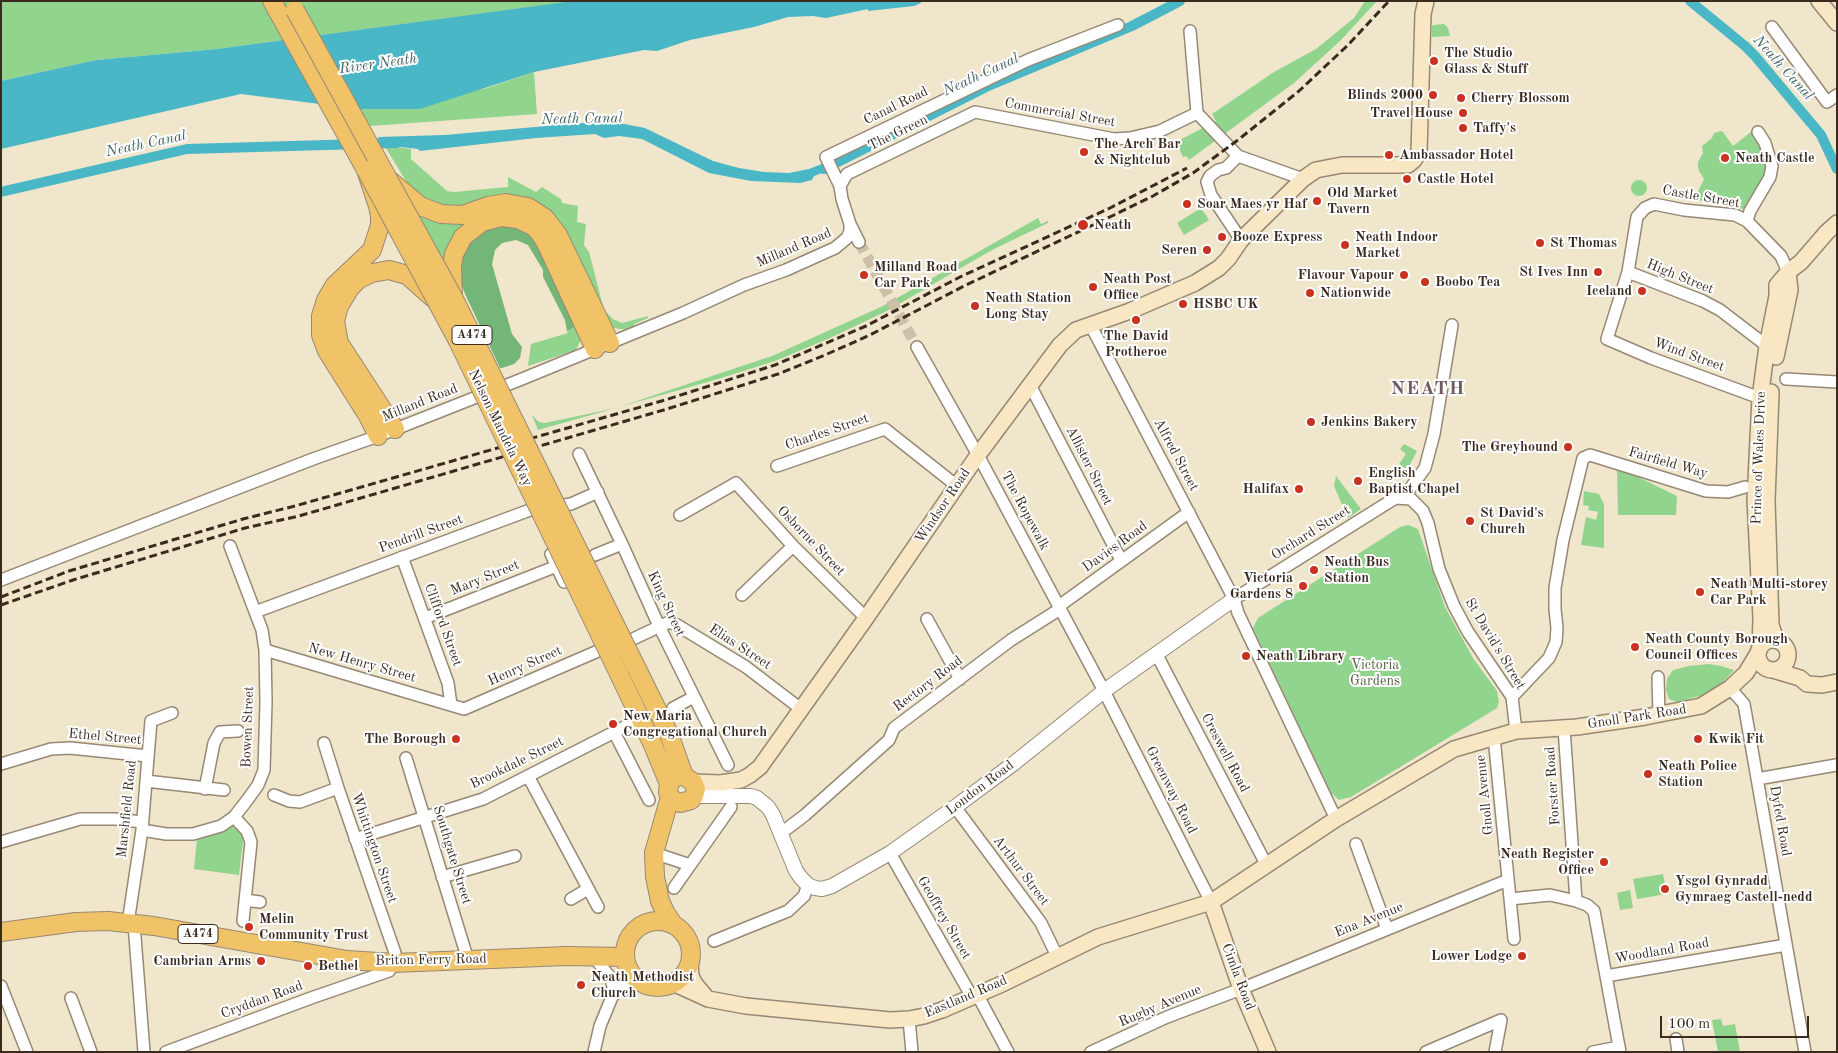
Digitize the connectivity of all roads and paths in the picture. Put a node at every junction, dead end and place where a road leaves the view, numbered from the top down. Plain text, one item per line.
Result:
1 (272, 1) edge
2 (1426, 1) edge
3 (1819, 1) edge
4 (288, 10) edge
5 (1837, 23) edge
6 (1118, 25) dead end
7 (1772, 27) dead end
8 (1190, 31) dead end
9 (1837, 95) edge
10 (975, 112) joint
11 (1197, 113) junction
12 (1758, 132) dead end
13 (1238, 156) junction
14 (366, 170) junction
15 (388, 178) junction
16 (1303, 179) junction
17 (840, 186) junction
18 (1747, 222) junction
19 (850, 224) junction
20 (1832, 227) edge
21 (552, 239) junction
22 (1241, 240) junction
23 (859, 242) tunnel mouth
24 (1628, 272) junction
25 (1788, 272) junction
26 (446, 300) junction
27 (328, 318) junction
28 (1090, 324) junction
29 (1452, 325) dead end
30 (603, 346) junction
31 (1767, 346) junction
32 (917, 347) tunnel mouth
33 (1786, 378) dead end
34 (1837, 382) edge
35 (1030, 385) junction
36 (1760, 398) junction
37 (395, 429) junction
38 (378, 436) junction
39 (579, 454) dead end
40 (978, 455) junction
41 (777, 466) dead end
42 (957, 486) junction
43 (1745, 487) dead end
44 (598, 492) junction
45 (1404, 497) junction
46 (1189, 512) junction
47 (680, 515) dead end
48 (622, 544) junction
49 (230, 546) dead end
50 (793, 546) junction
51 (551, 554) dead end
52 (595, 555) dead end
53 (402, 557) junction
54 (1121, 560) junction
55 (557, 566) junction
56 (1, 580) edge
57 (564, 582) dead end
58 (742, 596) dead end
59 (1234, 599) junction
60 (1059, 607) junction
61 (255, 612) junction
62 (425, 618) junction
63 (866, 618) junction
64 (928, 619) dead end
65 (658, 626) junction
66 (635, 638) dead end
67 (1776, 640) junction
68 (265, 650) junction
69 (598, 651) dead end
70 (1759, 651) junction
71 (1157, 655) junction
72 (1788, 659) junction
73 (1770, 670) junction
74 (1746, 673) junction
75 (1658, 677) dead end
76 (1800, 678) junction
77 (960, 679) junction
78 (1837, 682) edge
79 (1730, 688) junction
80 (1104, 691) junction
81 (694, 697) junction
82 (1512, 697) junction
83 (451, 705) junction
84 (673, 708) dead end
85 (464, 709) joint
86 (801, 709) junction
87 (172, 713) dead end
88 (1659, 715) junction
89 (632, 723) dead end
90 (1564, 728) junction
91 (238, 731) dead end
92 (1516, 731) junction
93 (614, 732) junction
94 (1494, 737) junction
95 (324, 743) dead end
96 (148, 756) junction
97 (406, 758) dead end
98 (1, 764) edge
99 (728, 765) dead end
100 (1836, 765) edge
101 (528, 776) junction
102 (1757, 778) junction
103 (146, 781) junction
104 (338, 788) junction
105 (205, 789) junction
106 (224, 790) dead end
107 (682, 790) junction
108 (274, 795) dead end
109 (649, 800) dead end
110 (731, 807) dead end
111 (955, 807) junction
112 (234, 817) junction
113 (425, 817) junction
114 (1336, 819) junction
115 (142, 826) junction
116 (780, 834) junction
117 (355, 839) junction
118 (1, 842) edge
119 (1356, 844) dead end
120 (654, 853) junction
121 (890, 853) junction
122 (515, 856) dead end
123 (690, 864) junction
124 (1266, 864) junction
125 (442, 877) junction
126 (1508, 880) junction
127 (808, 885) junction
128 (674, 888) dead end
129 (588, 889) junction
130 (571, 899) dead end
131 (1510, 899) junction
132 (245, 900) junction
133 (1576, 901) junction
134 (260, 902) dead end
135 (1211, 902) junction
136 (661, 903) junction
137 (598, 907) dead end
138 (243, 921) dead end
139 (646, 923) junction
140 (131, 924) junction
141 (673, 924) junction
142 (1388, 929) junction
143 (1, 932) edge
144 (1514, 939) dead end
145 (714, 941) dead end
146 (1786, 945) junction
147 (1057, 956) junction
148 (594, 957) junction
149 (625, 957) junction
150 (468, 960) junction
151 (394, 963) junction
152 (690, 964) junction
153 (633, 975) junction
154 (1606, 976) junction
155 (673, 984) junction
156 (1, 986) edge
157 (1242, 989) junction
158 (974, 995) junction
159 (612, 996) junction
160 (72, 998) dead end
161 (708, 1000) junction
162 (909, 1019) junction
163 (1676, 1039) dead end
164 (1619, 1050) edge
165 (27, 1052) edge
166 (90, 1052) edge
167 (144, 1052) edge
168 (166, 1052) edge
169 (594, 1052) edge
170 (912, 1052) edge
171 (1008, 1052) edge
172 (1091, 1052) edge
173 (1268, 1052) edge
174 (1426, 1052) edge
175 (1495, 1052) edge
176 (1593, 1052) edge
177 (1678, 1052) edge
178 (1804, 1052) edge

1 - 4 main road, Nelson Mandela Way / A474
2 - 16 main road
3 - 5 main road
4 - 14 main road, Nelson Mandela Way / A474
4 - 15 main road, Nelson Mandela Way / A474, bridge
6 - 17 street, Canal Road
7 - 9 street
8 - 11 street
10 - 11 street, Commercial Street
10 - 17 street, The Green
11 - 13 street
12 - 18 street
13 - 16 street
13 - 22 street
14 - 26 main road, Nelson Mandela Way / A474, bridge
14 - 27 main road, bridge
15 - 21 main road
15 - 26 main road, Nelson Mandela Way / A474, bridge
16 - 22 main road
17 - 19 street
18 - 24 street, Castle Street
18 - 25 street, Castle Street
19 - 23 street
19 - 30 street, Milland Road
20 - 25 main road, Prince of Wales Drive
21 - 26 main road
21 - 30 main road
22 - 28 main road, Windsor Road
24 - 31 street, High Street
24 - 36 street, Wind Street
25 - 31 main road, Prince of Wales Drive
25 - 67 main road, Prince of Wales Drive
26 - 27 main road, bridge
26 - 107 main road, Nelson Mandela Way / A474, bridge
26 - 107 main road, Nelson Mandela Way / A474, bridge
27 - 37 main road
27 - 38 main road
28 - 35 main road, Windsor Road
28 - 46 street, Alfred Street
29 - 45 street
30 - 37 street, Milland Road
31 - 36 main road, Prince of Wales Drive
32 - 40 street, The Ropewalk
33 - 34 street
35 - 40 main road, Windsor Road
35 - 54 street, Allister Street
36 - 70 main road, Prince of Wales Drive
37 - 38 street, Milland Road
38 - 56 street, Milland Road
39 - 44 street, King Street
40 - 42 main road, Windsor Road
40 - 60 street, The Ropewalk
41 - 42 street, Charles Street
42 - 63 main road, Windsor Road
43 - 82 street, Fairfield Way
44 - 48 street, King Street
44 - 53 street, Pendrill Street
45 - 59 street, Orchard Street
45 - 82 street, St David's Street
46 - 54 street, Davies Road
46 - 59 street, Alfred Street
47 - 50 street, Osborne Street
48 - 52 street
48 - 65 street, King Street
49 - 61 street, Bowen Street
50 - 58 street
50 - 63 street, Osborne Street
51 - 55 street
53 - 61 street, Pendrill Street
53 - 62 street, Clifford Street
54 - 60 street, Davies Road
55 - 57 street
55 - 62 street, Mary Street
59 - 71 street, London Road
59 - 114 street
60 - 77 street, Rectory Road
60 - 80 street, The Ropewalk
61 - 68 street, Bowen Street
62 - 83 street, Clifford Street
63 - 86 main road, Windsor Road
64 - 77 street
65 - 66 street
65 - 81 street, King Street
65 - 86 street, Elias Street
67 - 70 main road
67 - 72 main road
68 - 83 street, New Henry Street
68 - 112 street, Bowen Street
69 - 85 street, Henry Street
70 - 73 main road
70 - 74 main road, Gnoll Park Road
71 - 80 street, London Road
71 - 124 street, Creswell Road
72 - 73 main road
72 - 76 main road
73 - 74 main road
73 - 76 main road
74 - 79 main road, Gnoll Park Road
75 - 88 street
76 - 78 main road
77 - 116 street, Rectory Road
79 - 88 main road, Gnoll Park Road
79 - 102 street, Dyfed Road
80 - 111 street, London Road
80 - 135 street, Greenway Road
81 - 84 street
81 - 99 street, King Street
82 - 92 street, St David's Street
83 - 85 street, New Henry Street
86 - 107 main road, Windsor Road
87 - 96 street, Marshfield Road
88 - 90 main road, Gnoll Park Road
89 - 93 street, Brookdale Street
90 - 92 main road, Gnoll Park Road
90 - 133 street, Forster Road
91 - 105 street
92 - 94 main road
93 - 101 street, Brookdale Street
93 - 109 street
94 - 114 main road
94 - 126 street, Gnoll Avenue
95 - 104 street, Whittington Street
96 - 98 street, Ethel Street
96 - 103 street, Marshfield Road
97 - 113 street, Southgate Street
100 - 102 street
101 - 113 street, Brookdale Street
101 - 129 street
102 - 146 street, Dyfed Road
103 - 105 street
103 - 115 street, Marshfield Road
104 - 108 street
104 - 117 street, Whittington Street
105 - 106 street
107 - 116 street
107 - 120 main road
110 - 123 street
111 - 121 street, London Road
111 - 147 street, Arthur Street
112 - 115 street, Bowen Street
112 - 132 street
113 - 117 street, Brookdale Street
113 - 125 street, Southgate Street
114 - 124 main road
115 - 118 street, Bowen Street
115 - 140 street, Marshfield Road
116 - 127 street
117 - 151 street, Whittington Street
119 - 142 street
120 - 123 street
120 - 136 main road
121 - 127 street, London Road
121 - 158 street, Geoffrey Street
122 - 125 street
123 - 128 street
124 - 135 main road
125 - 150 street, Southgate Street
126 - 131 street, Gnoll Avenue
126 - 142 street, Ena Avenue
127 - 145 street
129 - 130 street
129 - 137 street
131 - 133 street, Woodland Road
131 - 144 street, Gnoll Avenue
132 - 134 street
132 - 138 street
133 - 154 street, Woodland Road
135 - 147 main road, Eastland Road
135 - 157 main road, Cimla Road
136 - 139 main road
136 - 141 main road
139 - 141 main road
139 - 149 main road
140 - 143 main road, Briton Ferry Road / A474
140 - 151 main road, Briton Ferry Road / A474
140 - 167 street, Marshfield Road
141 - 152 main road
142 - 157 street, Ena Avenue
146 - 154 street, Woodland Road
146 - 178 street, Dyfed Road
147 - 158 main road, Eastland Road
148 - 149 main road, Briton Ferry Road / A474
148 - 150 main road, Briton Ferry Road / A474
148 - 159 street
149 - 153 main road
150 - 151 main road, Briton Ferry Road / A474
151 - 168 street, Cryddan Road
152 - 155 main road
152 - 161 main road
153 - 155 main road
153 - 159 street
154 - 164 street
155 - 161 main road, Eastland Road
156 - 165 street
157 - 172 street, Rugby Avenue
157 - 173 main road, Cimla Road
158 - 162 main road, Eastland Road
158 - 171 street, Geoffrey Street
159 - 169 street
160 - 166 street
161 - 162 main road, Eastland Road
162 - 170 street
163 - 177 street
164 - 176 street
174 - 175 street

